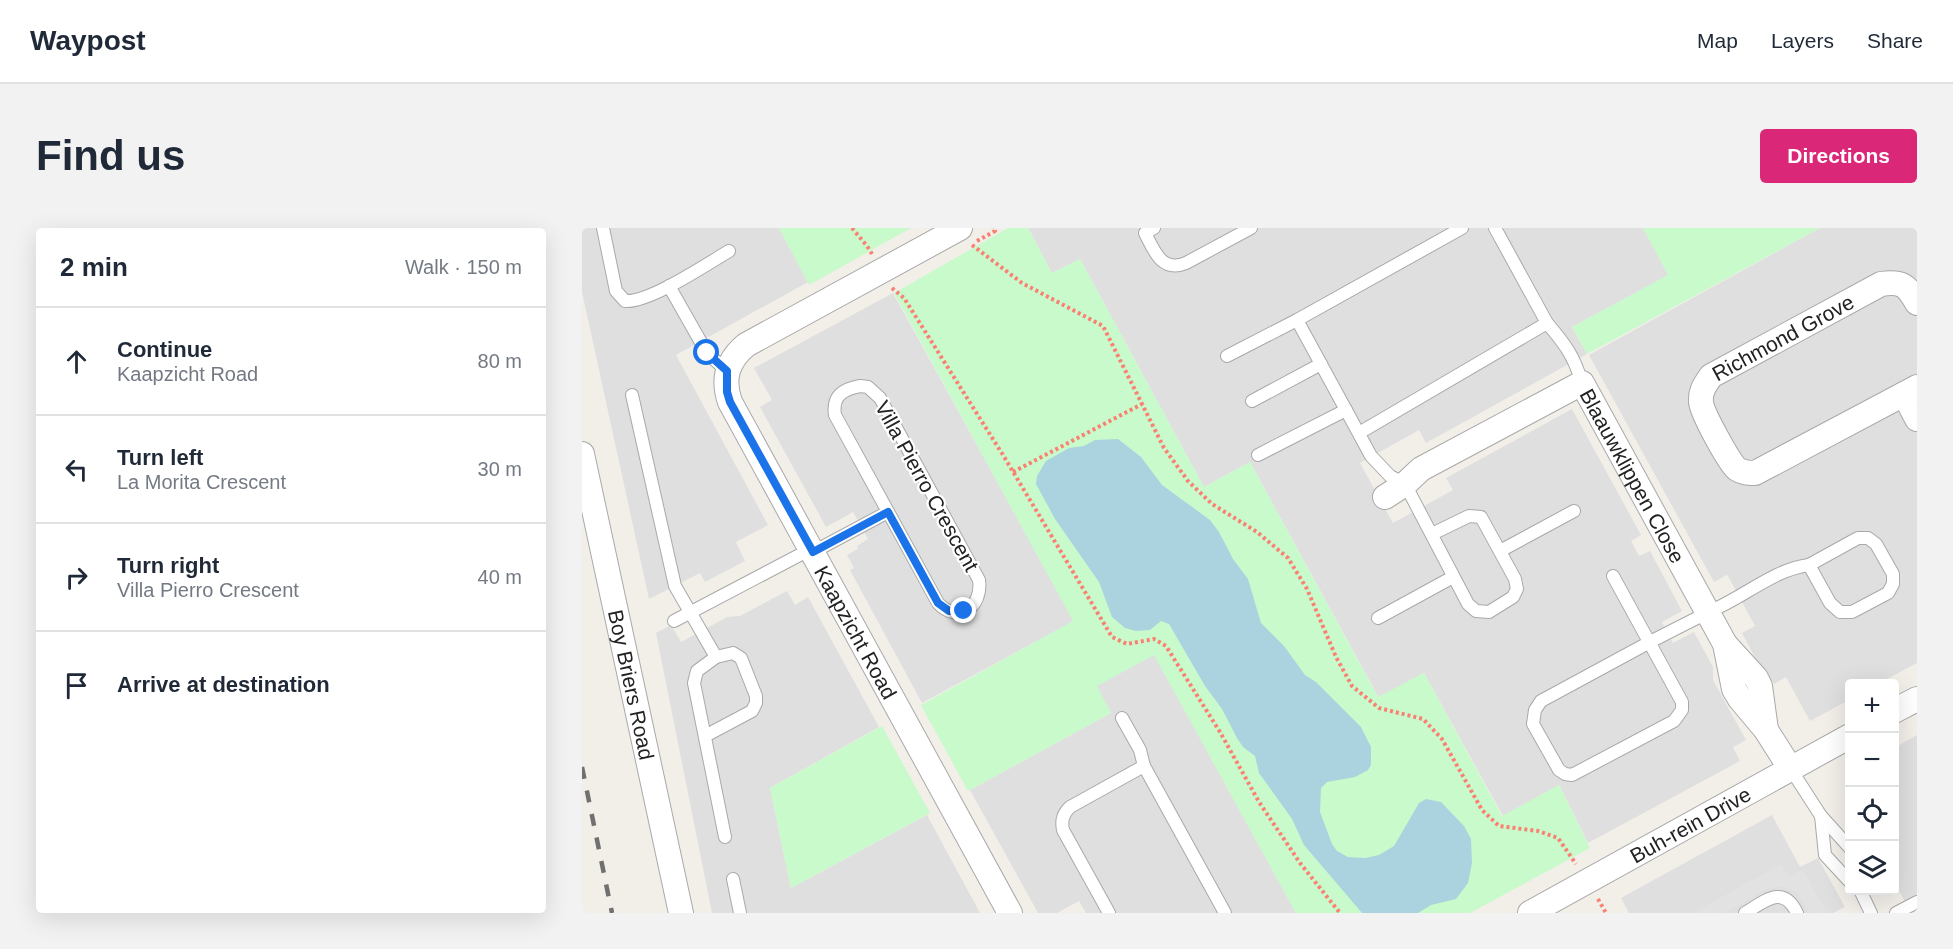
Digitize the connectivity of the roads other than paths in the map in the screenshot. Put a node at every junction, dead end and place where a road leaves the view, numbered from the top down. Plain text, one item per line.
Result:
1 (603, 228) edge
2 (960, 228) edge
3 (1251, 228) edge
4 (1462, 228) edge
5 (1495, 228) edge
6 (1147, 230) edge
7 (729, 251) dead end
8 (669, 285) junction
9 (1917, 303) edge
10 (1297, 320) junction
11 (1547, 323) junction
12 (1227, 356) dead end
13 (1321, 364) junction
14 (727, 371) junction
15 (1582, 382) junction
16 (1911, 391) edge
17 (632, 395) dead end
18 (1251, 401) dead end
19 (1346, 410) junction
20 (1917, 419) edge
21 (1359, 433) junction
22 (582, 454) edge
23 (1258, 455) dead end
24 (1395, 491) junction
25 (1574, 511) dead end
26 (888, 512) junction
27 (1432, 534) junction
28 (812, 551) junction
29 (1500, 551) junction
30 (1809, 565) junction
31 (1613, 576) dead end
32 (1454, 577) junction
33 (1707, 612) junction
34 (691, 613) junction
35 (1378, 618) dead end
36 (674, 621) dead end
37 (1650, 642) junction
38 (716, 657) junction
39 (1917, 699) edge
40 (1899, 708) edge
41 (1122, 718) dead end
42 (705, 736) junction
43 (1845, 739) edge
44 (1144, 766) junction
45 (1790, 768) junction
46 (1821, 816) junction
47 (725, 837) dead end
48 (1845, 842) edge
49 (1845, 877) edge
50 (733, 879) dead end
51 (1862, 895) edge
52 (1917, 902) edge
53 (681, 913) edge
54 (740, 913) edge
55 (1010, 913) edge
56 (1109, 913) edge
57 (1225, 913) edge
58 (1530, 913) edge
59 (1745, 913) edge
60 (1797, 913) edge
61 (1871, 913) edge
62 (1896, 913) edge

1 - 8 lane
2 - 14 street
3 - 6 lane
4 - 10 lane
5 - 11 lane
7 - 8 lane
8 - 14 lane
9 - 16 street, Richmond Grove
10 - 12 lane
10 - 13 lane
11 - 15 lane
11 - 21 lane
13 - 18 lane
13 - 19 lane
14 - 28 street, Kaapzicht Road
15 - 24 street, Blaauwklippen Close
15 - 33 street, Blaauwklippen Close
16 - 20 street
17 - 34 lane
19 - 21 lane
19 - 23 lane
21 - 24 lane
22 - 53 street, Boy Briers Road
24 - 27 lane
25 - 29 lane
26 - 26 lane, Villa Pierro Crescent
26 - 28 lane
27 - 29 lane
27 - 32 lane
28 - 34 lane
28 - 55 street, Kaapzicht Road
29 - 32 lane
30 - 30 lane
30 - 33 lane
31 - 37 lane
32 - 35 lane
33 - 37 lane
33 - 45 street, Blaauwklippen Close
34 - 36 lane
34 - 38 lane
37 - 37 lane
38 - 42 lane
38 - 42 lane
39 - 40 street
41 - 44 lane
42 - 47 lane
43 - 45 street, Buh-rein Drive
44 - 56 lane
44 - 57 lane
45 - 46 lane
45 - 58 street, Buh-rein Drive
46 - 48 lane
46 - 49 lane
50 - 54 lane
51 - 61 lane
52 - 62 lane
59 - 60 lane

